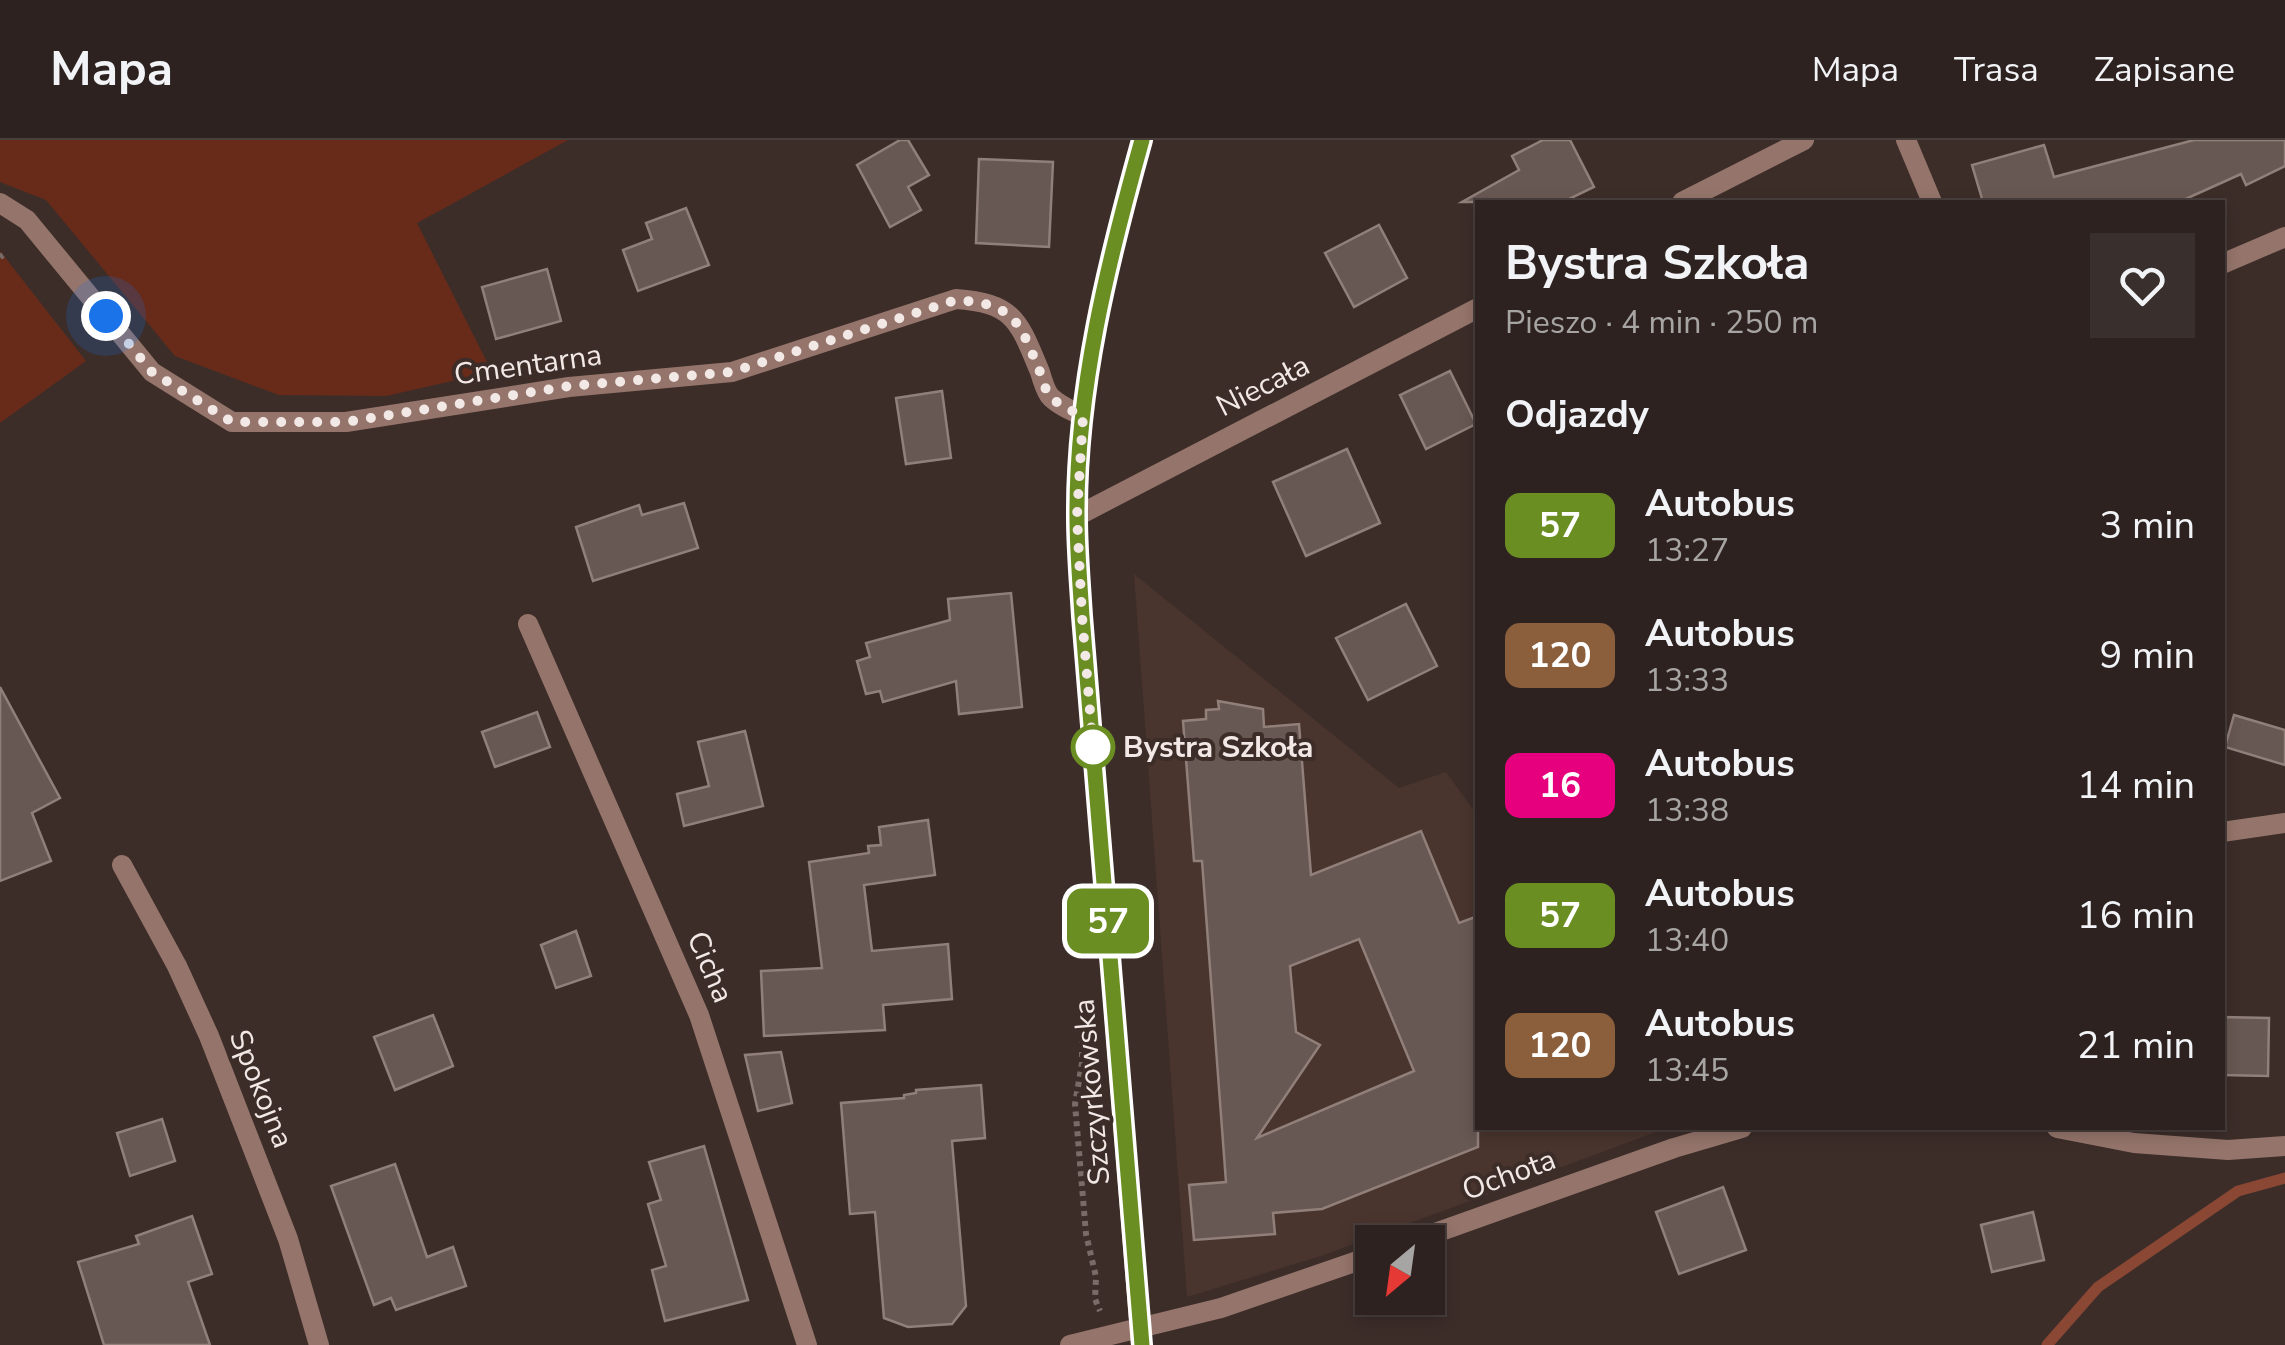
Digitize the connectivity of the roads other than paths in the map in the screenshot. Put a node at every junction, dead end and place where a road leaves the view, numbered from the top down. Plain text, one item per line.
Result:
1 (1142, 140) edge
2 (1804, 140) edge
3 (1906, 140) edge
4 (1686, 200) edge
5 (1931, 200) edge
6 (0, 204) edge
7 (2285, 237) edge
8 (2225, 263) edge
9 (1475, 310) edge
10 (1083, 416) junction
11 (1077, 516) junction
12 (528, 624) dead end
13 (2285, 823) edge
14 (2225, 832) edge
15 (122, 865) dead end
16 (1735, 1130) edge
17 (2080, 1130) edge
18 (2136, 1135) edge
19 (2285, 1146) edge
20 (1445, 1230) edge
21 (1355, 1262) edge
22 (1141, 1336) edge
23 (319, 1345) edge
24 (808, 1345) edge
25 (1070, 1345) edge

1 - 10 main road, Szczyrkowska
2 - 4 street
3 - 5 street
6 - 10 street, Cmentarna
7 - 8 street
9 - 11 street, Niecała
10 - 11 main road, Szczyrkowska
11 - 22 main road, Szczyrkowska
12 - 24 street, Cicha
13 - 14 street
15 - 23 street, Spokojna
16 - 20 street, Ochota
17 - 18 street
18 - 19 street
21 - 22 street
22 - 25 street

